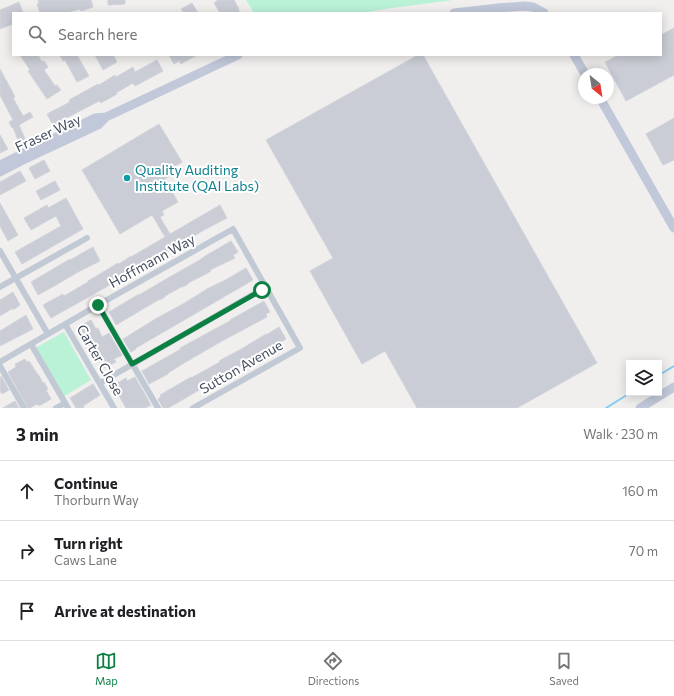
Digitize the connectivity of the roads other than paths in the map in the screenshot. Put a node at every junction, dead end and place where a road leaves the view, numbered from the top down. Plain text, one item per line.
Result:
1 (463, 12) edge
2 (542, 12) edge
3 (236, 56) edge
4 (575, 56) edge
5 (582, 68) edge
6 (603, 104) edge
7 (106, 117) junction
8 (0, 165) edge
9 (0, 172) edge
10 (674, 228) edge
11 (87, 238) dead end
12 (0, 251) edge
13 (16, 278) junction
14 (0, 287) edge
15 (266, 288) junction
16 (98, 305) junction
17 (65, 324) junction
18 (48, 334) junction
19 (31, 344) junction
20 (0, 362) edge
21 (132, 364) junction
22 (0, 366) edge
23 (100, 383) junction
24 (674, 387) edge
25 (66, 406) edge
26 (24, 408) edge
27 (56, 408) edge
28 (114, 408) edge
29 (158, 408) edge
30 (193, 408) edge
31 (640, 408) edge

1 - 2 street
3 - 7 street, Fraser Way
4 - 5 street
6 - 10 street
7 - 8 street, Fraser Way
7 - 9 street, Fraser Way
11 - 13 street
12 - 13 street
13 - 14 street
13 - 18 street
15 - 16 street, Hoffmann Way
15 - 21 street
15 - 30 street, Sutton Avenue
16 - 17 street, Hoffmann Way
16 - 21 street
17 - 18 street, Hoffmann Way
17 - 23 street, Carter Close
18 - 19 street, Hoffmann Way
19 - 20 street, Hoffmann Way
19 - 25 street
21 - 23 street
21 - 29 street
22 - 26 street
23 - 28 street, Carter Close
24 - 31 street
25 - 27 street

